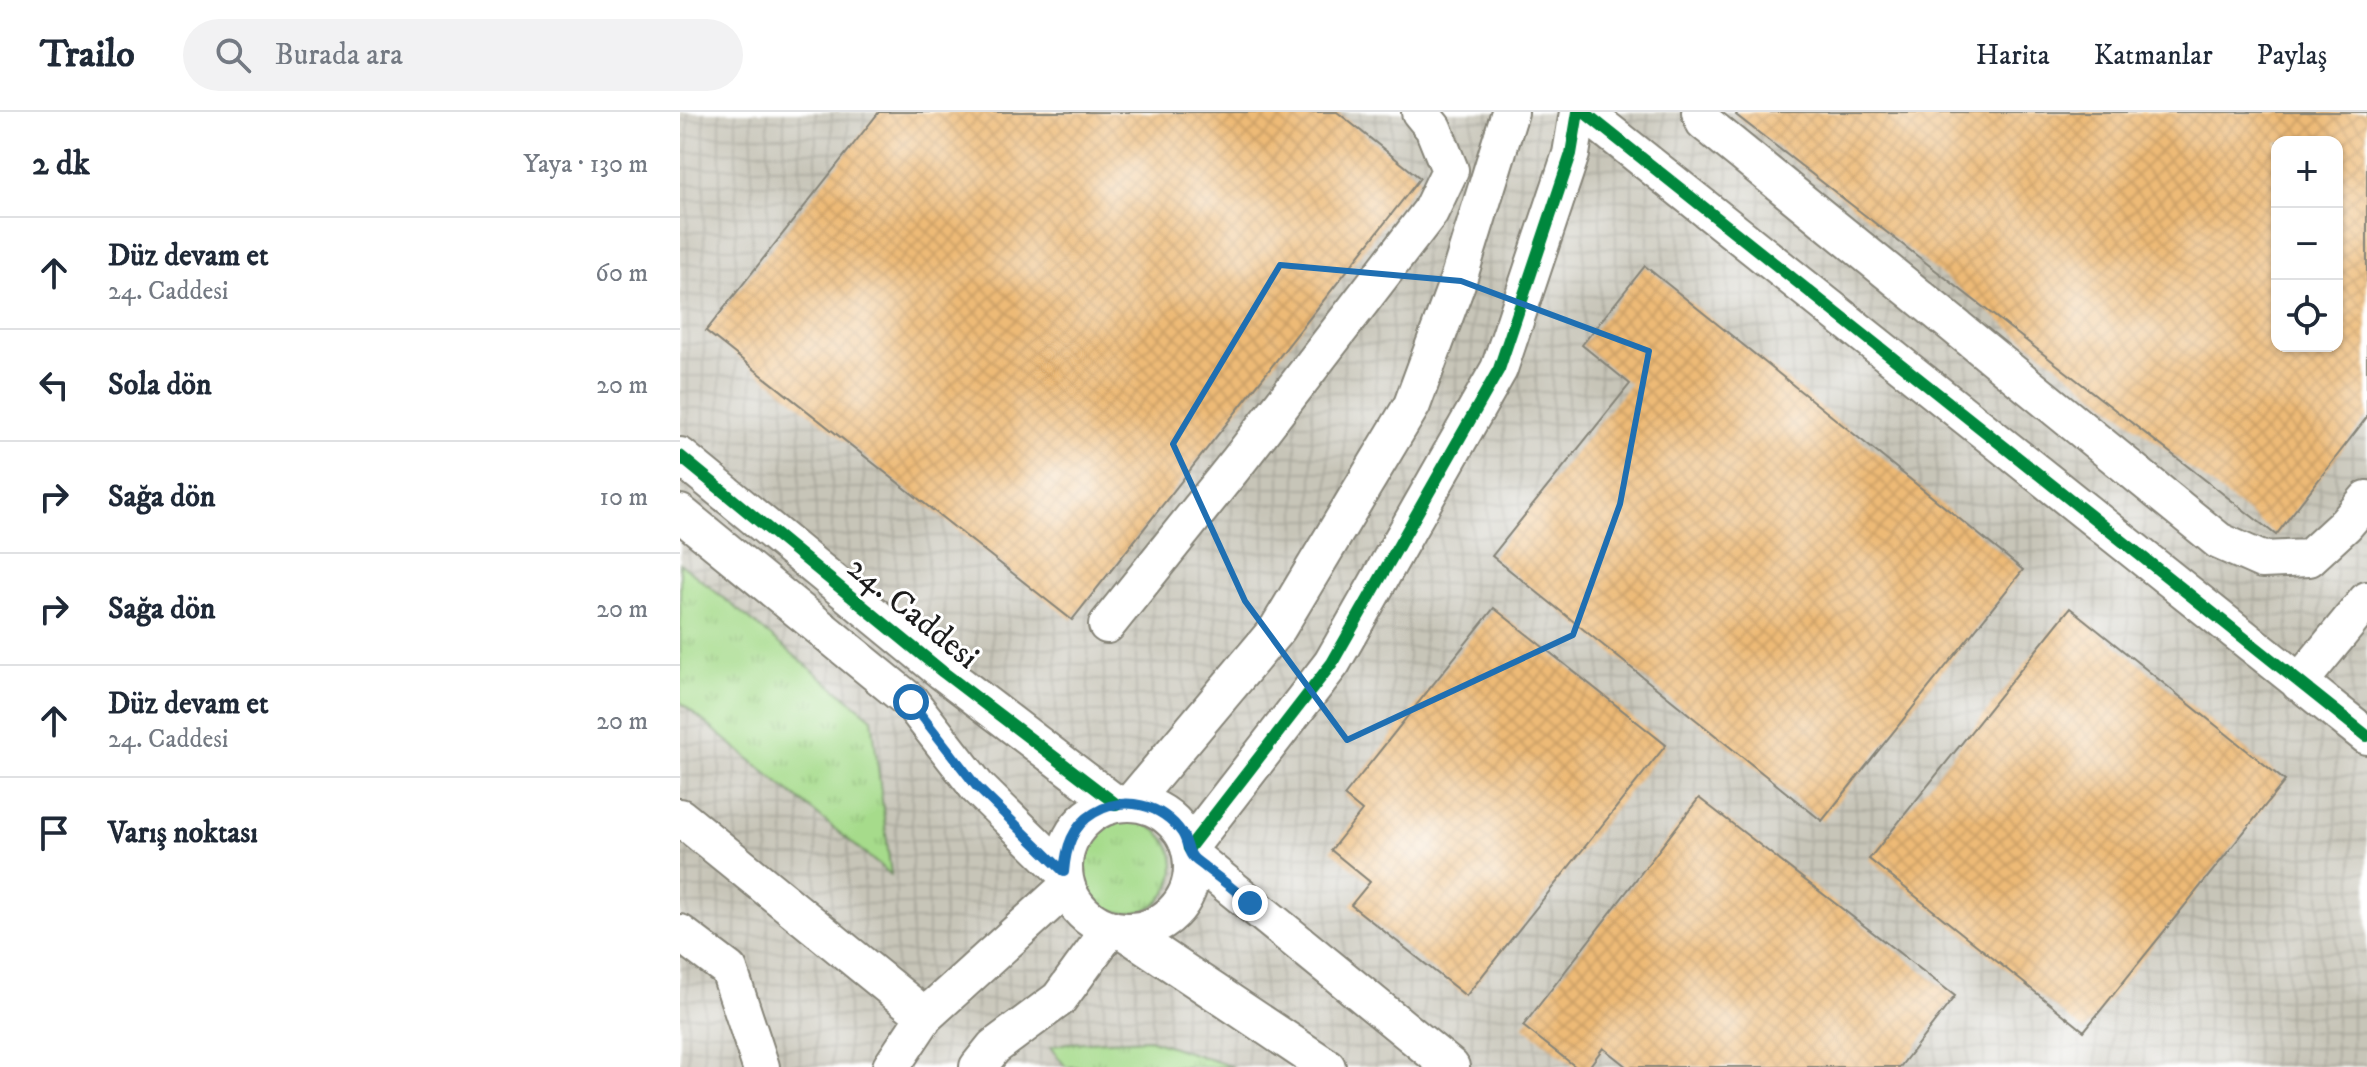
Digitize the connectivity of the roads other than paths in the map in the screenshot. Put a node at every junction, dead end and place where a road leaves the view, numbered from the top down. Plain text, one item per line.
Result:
1 (1420, 112) edge
2 (1510, 112) edge
3 (1581, 112) edge
4 (1700, 112) edge
5 (680, 456) edge
6 (2367, 499) edge
7 (680, 513) edge
8 (2367, 600) edge
9 (1107, 625) dead end
10 (2299, 683) junction
11 (2367, 736) edge
12 (1124, 804) junction
13 (680, 817) edge
14 (1190, 852) junction
15 (1065, 879) junction
16 (1118, 930) junction
17 (680, 933) edge
18 (925, 1016) junction
19 (997, 1060) edge
20 (761, 1067) edge
21 (891, 1067) edge
22 (1327, 1067) edge
23 (1451, 1067) edge

1 - 9 street
2 - 12 street
3 - 10 street
3 - 14 street
4 - 6 street
5 - 12 street, 24. Caddesi
7 - 15 street
8 - 10 street
10 - 11 street
12 - 14 street
12 - 15 street
13 - 18 street
14 - 16 street
14 - 23 street
15 - 16 street
15 - 18 street
16 - 19 street
16 - 22 street
17 - 20 street
18 - 21 street

